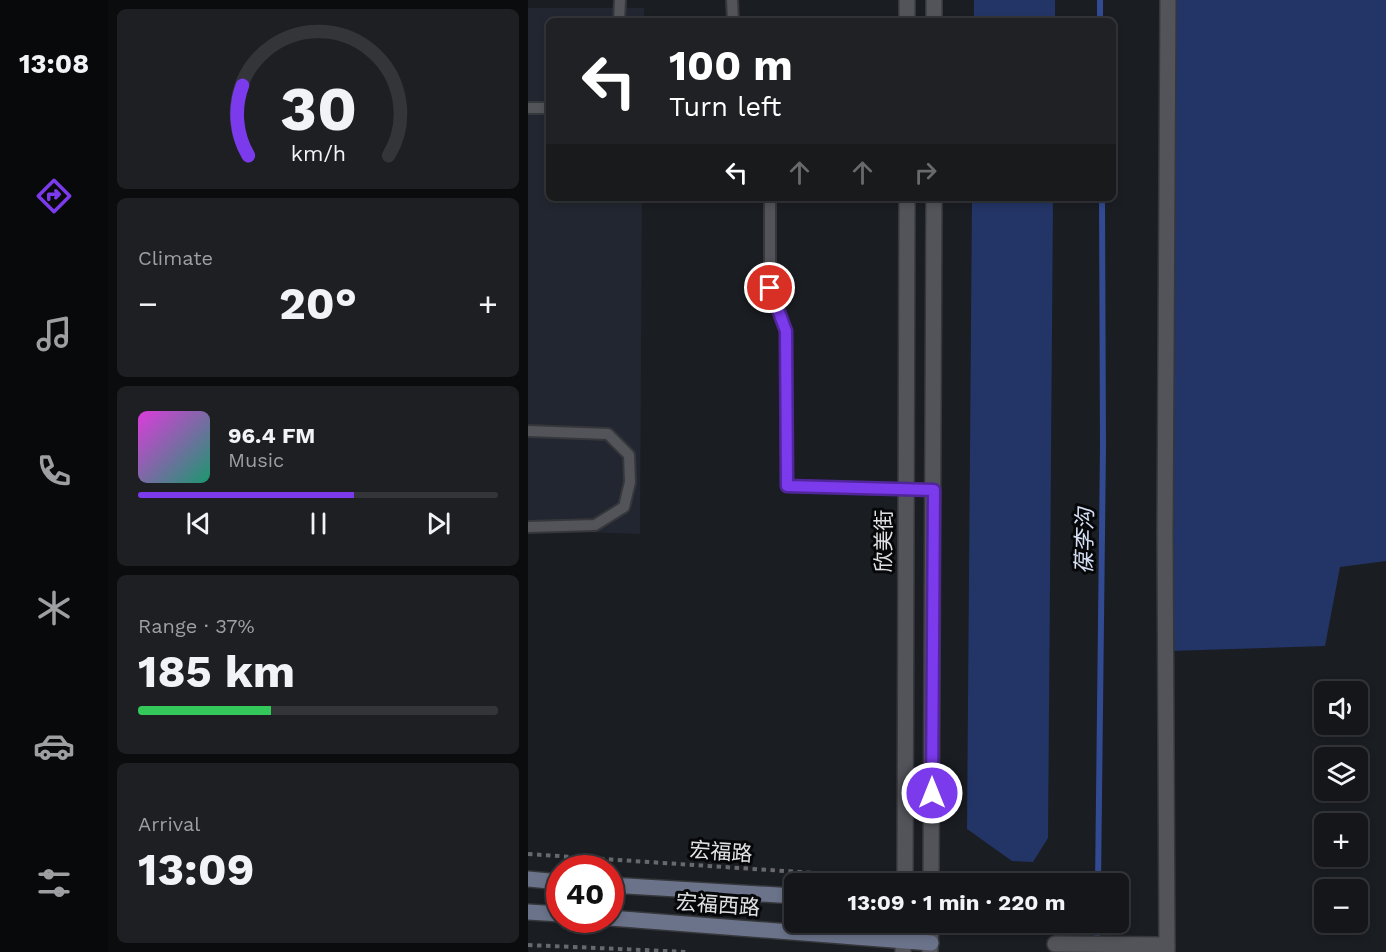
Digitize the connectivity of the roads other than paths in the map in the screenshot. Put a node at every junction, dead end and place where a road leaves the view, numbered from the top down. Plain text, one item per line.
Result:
1 (620, 0) edge
2 (732, 0) edge
3 (907, 0) edge
4 (934, 0) edge
5 (1168, 0) edge
6 (619, 18) edge
7 (733, 18) edge
8 (907, 18) edge
9 (934, 18) edge
10 (528, 108) edge
11 (546, 108) edge
12 (770, 201) edge
13 (907, 201) edge
14 (934, 201) edge
15 (528, 431) edge
16 (905, 489) junction
17 (934, 490) junction
18 (528, 527) edge
19 (905, 873) edge
20 (931, 873) edge
21 (528, 879) edge
22 (546, 881) edge
23 (624, 886) edge
24 (784, 895) edge
25 (528, 912) edge
26 (546, 913) edge
27 (624, 919) edge
28 (931, 933) edge
29 (1057, 944) dead end
30 (903, 946) edge
31 (930, 948) edge
32 (1163, 948) edge

1 - 6 lane
2 - 7 lane
3 - 8 street
4 - 9 street
5 - 32 street
10 - 11 lane
12 - 16 lane
13 - 16 street, 欣美街
14 - 17 street
15 - 18 lane
16 - 17 lane
16 - 19 street, 欣美街
17 - 20 street
21 - 22 main road
23 - 24 main road, 宏福西路
25 - 26 main road
27 - 30 main road, 宏福西路
28 - 31 street
29 - 32 street
30 - 31 main road, 宏福西路

